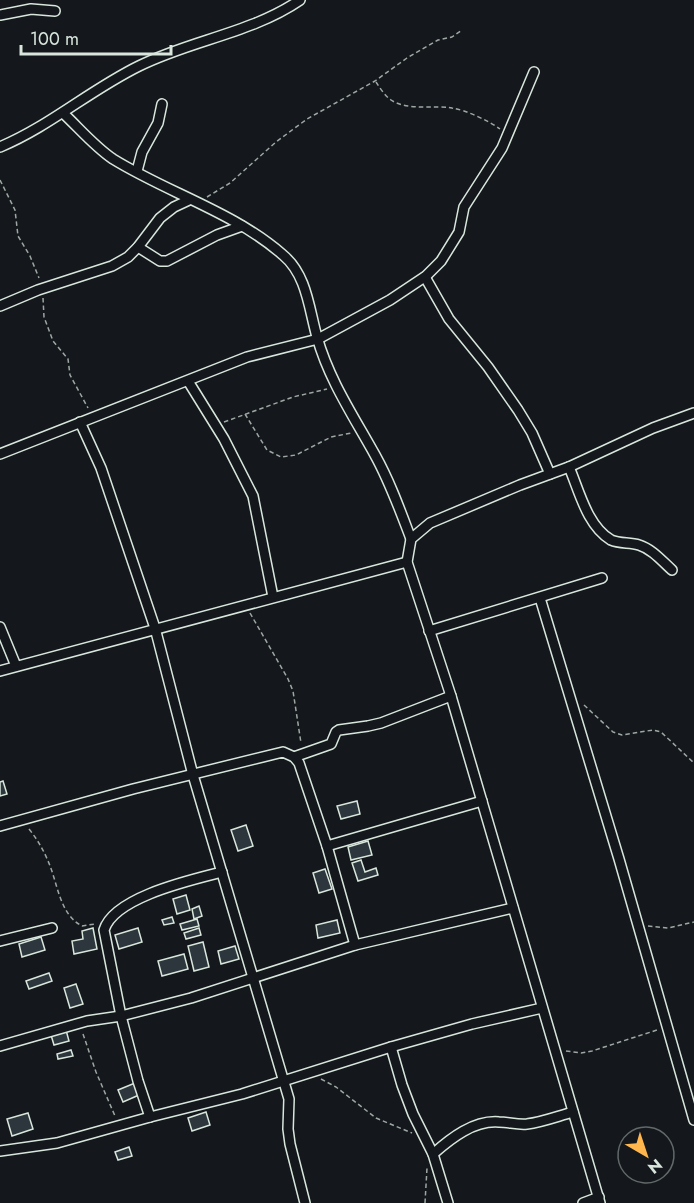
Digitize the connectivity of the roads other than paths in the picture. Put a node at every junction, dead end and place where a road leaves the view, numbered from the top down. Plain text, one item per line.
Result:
1 (300, 0) edge
2 (55, 11) dead end
3 (0, 15) edge
4 (534, 72) dead end
5 (162, 104) dead end
6 (63, 113) junction
7 (0, 147) edge
8 (137, 171) junction
9 (193, 202) junction
10 (242, 225) junction
11 (138, 247) junction
12 (425, 277) junction
13 (0, 306) edge
14 (318, 339) junction
15 (188, 381) junction
16 (694, 413) edge
17 (80, 422) junction
18 (0, 454) edge
19 (569, 467) junction
20 (550, 474) junction
21 (411, 539) junction
22 (407, 562) junction
23 (672, 570) dead end
24 (602, 578) dead end
25 (273, 597) junction
26 (540, 598) junction
27 (0, 627) edge
28 (155, 628) junction
29 (429, 630) junction
30 (16, 666) junction
31 (0, 671) edge
32 (451, 696) junction
33 (298, 755) junction
34 (193, 775) junction
35 (482, 801) junction
36 (0, 826) edge
37 (327, 846) junction
38 (222, 872) junction
39 (513, 908) junction
40 (52, 928) dead end
41 (1, 938) edge
42 (355, 945) junction
43 (254, 979) junction
44 (542, 1008) junction
45 (120, 1016) junction
46 (0, 1046) edge
47 (391, 1047) junction
48 (284, 1082) junction
49 (573, 1112) junction
50 (150, 1117) junction
51 (694, 1120) edge
52 (0, 1151) edge
53 (433, 1154) junction
54 (599, 1200) edge
55 (304, 1203) edge
56 (448, 1203) edge
57 (583, 1203) edge

1 - 6 street
2 - 3 street
4 - 12 street
5 - 8 street
6 - 7 street
6 - 8 street
8 - 9 street
9 - 10 street
9 - 11 street
10 - 11 street
10 - 14 street
11 - 13 street
12 - 14 street
12 - 20 street
14 - 15 street
14 - 21 street
15 - 17 street
15 - 25 street
16 - 19 street
17 - 18 street
17 - 28 street
19 - 20 street
19 - 23 street
20 - 21 street
21 - 22 street
22 - 25 street
22 - 29 street
24 - 26 street
25 - 28 street
26 - 29 street
26 - 51 street
27 - 30 street
28 - 30 street
28 - 34 street
29 - 32 street
30 - 31 street
32 - 33 street
32 - 35 street
33 - 34 street
33 - 37 street
34 - 36 street
34 - 38 street
35 - 37 street
35 - 39 street
37 - 42 street
38 - 43 street
38 - 45 street
39 - 42 street
39 - 44 street
40 - 41 street
42 - 43 street
43 - 45 street
43 - 48 street
44 - 47 street
44 - 49 street
45 - 46 street
45 - 50 street
47 - 48 street
47 - 53 street
48 - 50 street
48 - 55 street
49 - 53 street
49 - 54 street
50 - 52 street
53 - 56 street
54 - 57 street

